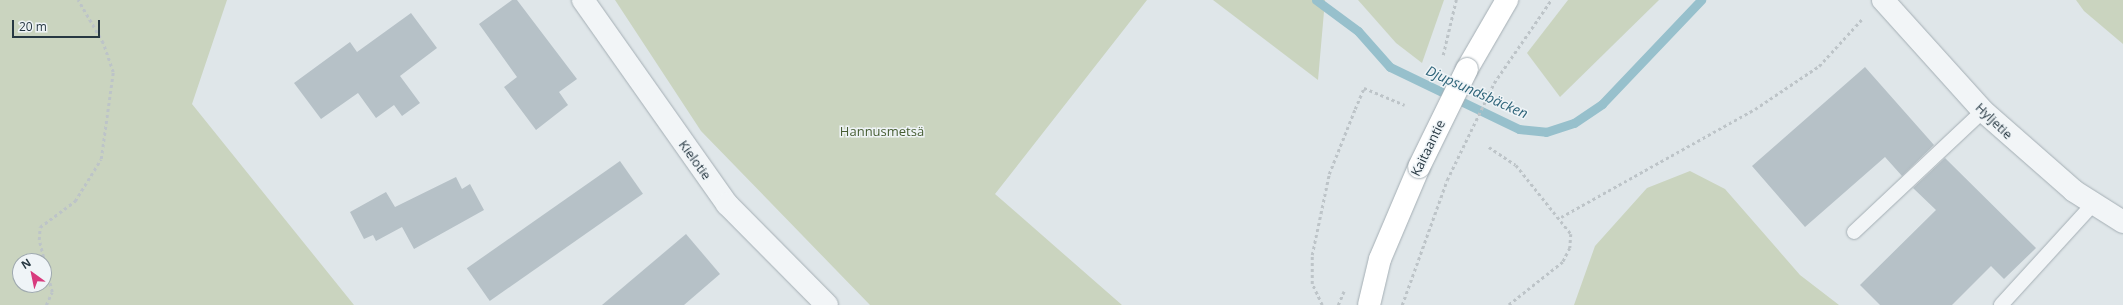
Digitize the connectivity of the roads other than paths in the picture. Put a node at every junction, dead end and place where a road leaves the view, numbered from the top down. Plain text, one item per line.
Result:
1 (583, 0) edge
2 (1508, 0) edge
3 (1883, 0) edge
4 (1983, 111) junction
5 (2094, 203) junction
6 (2123, 222) edge
7 (1854, 232) dead end
8 (827, 305) edge
9 (1369, 305) edge
10 (2001, 305) edge

1 - 8 street, Kielotie
2 - 9 main road, Kaitaantie, bridge
3 - 4 street, Hyljetie
4 - 5 street, Hyljetie
4 - 7 lane
5 - 6 street, Hyljetie
5 - 10 lane

